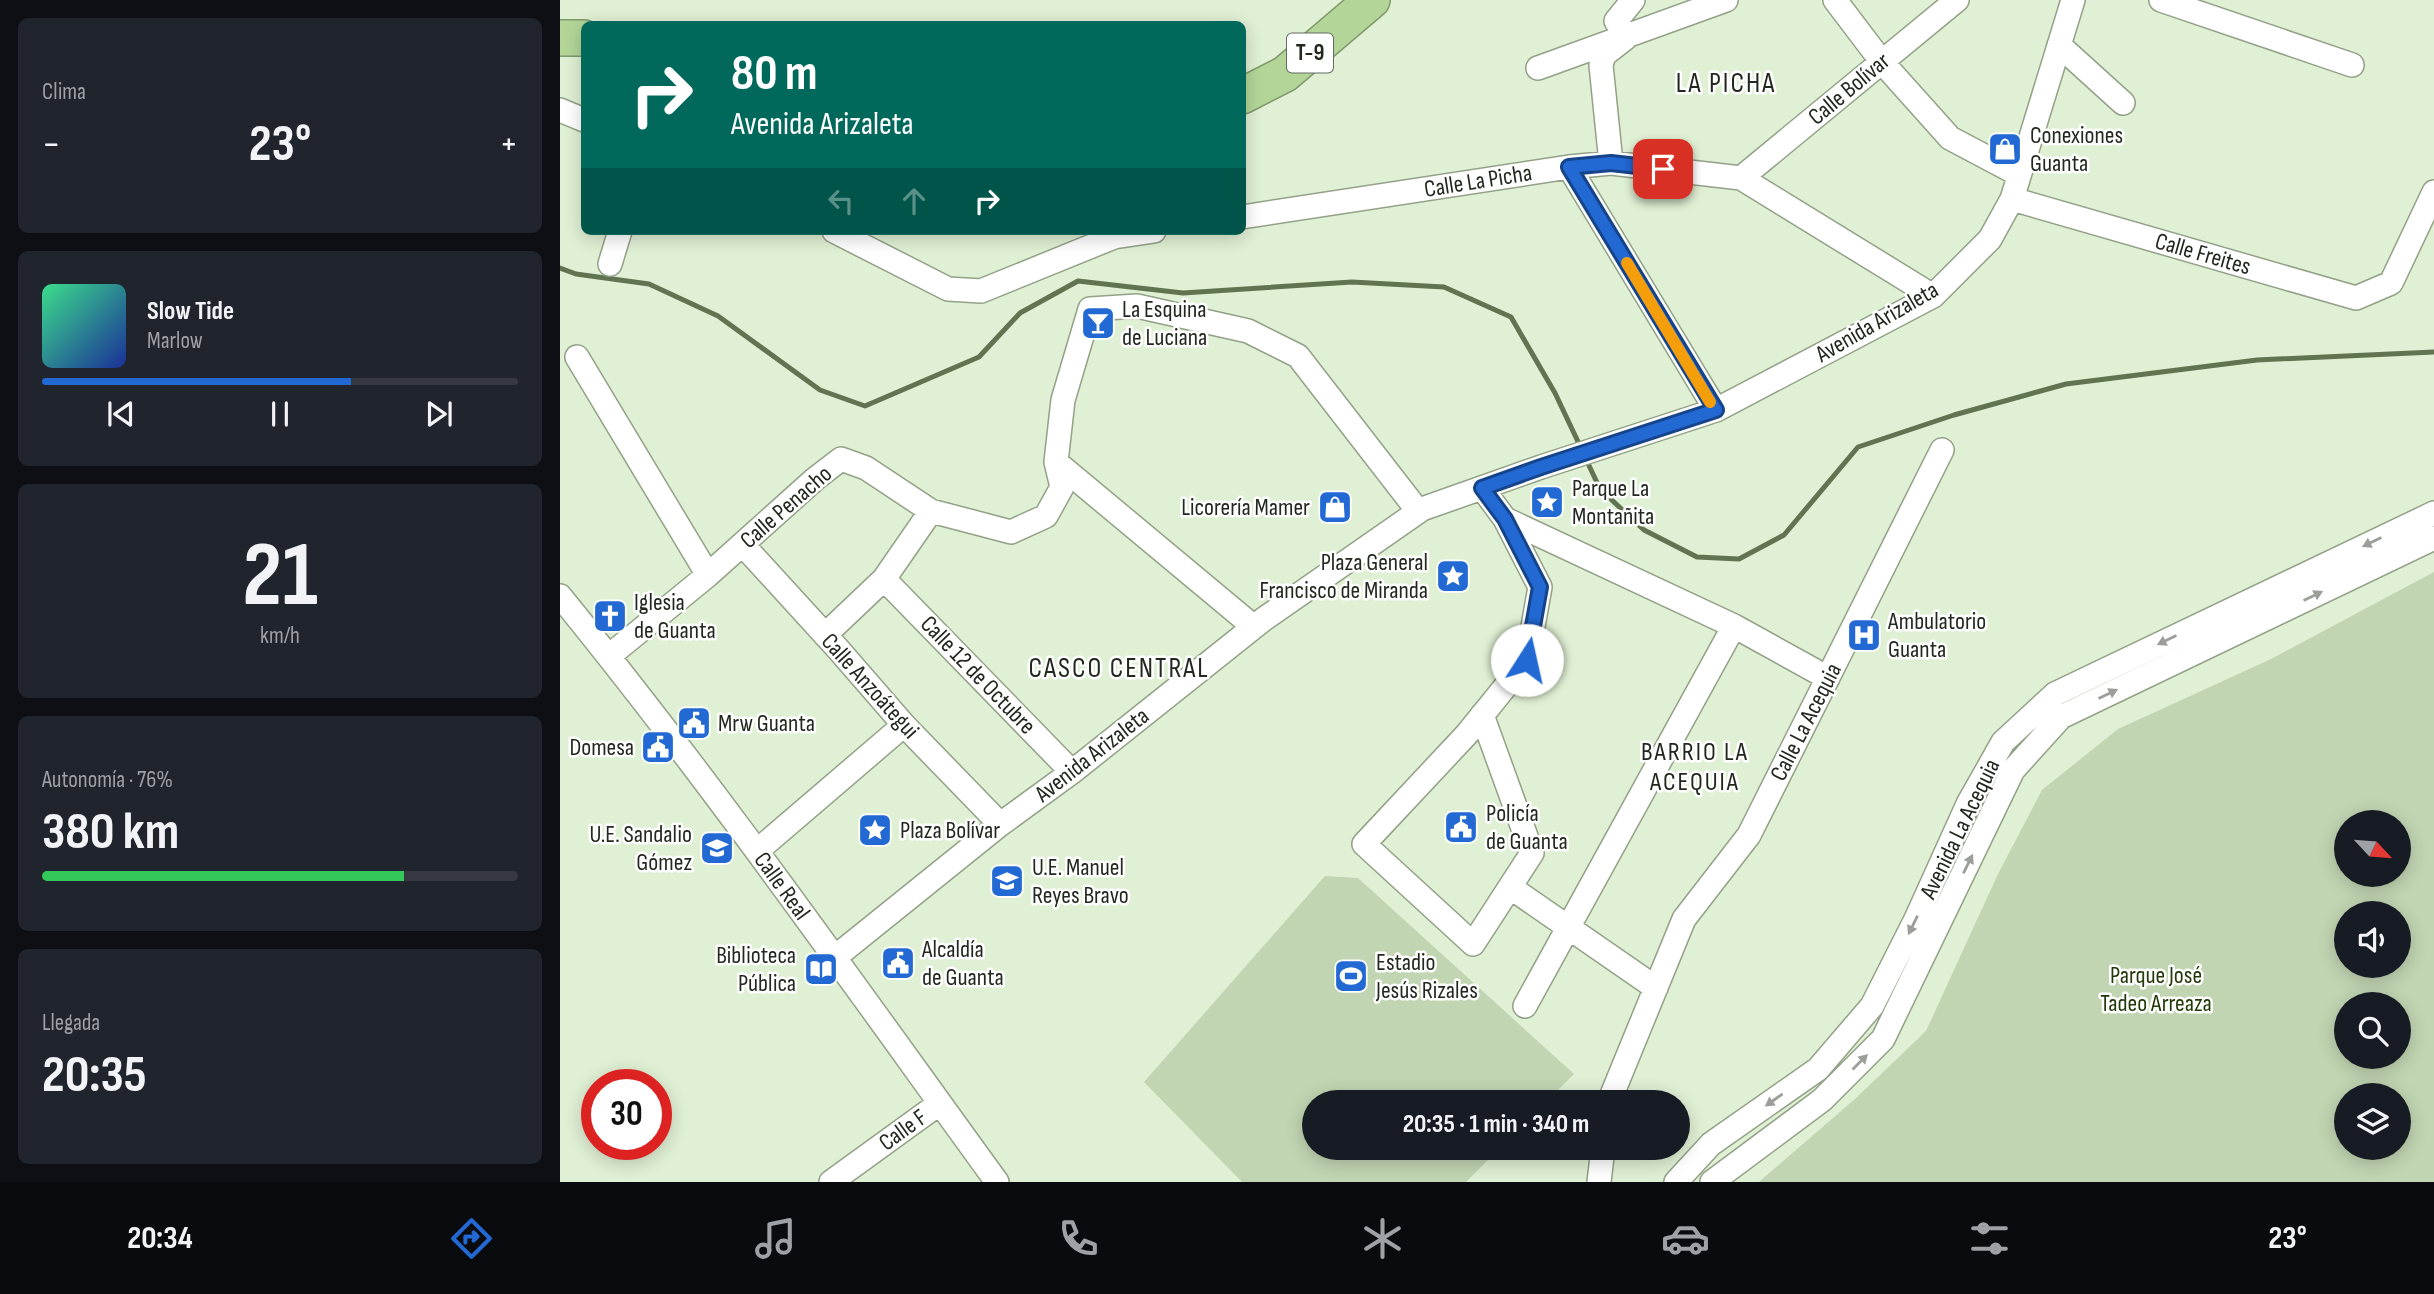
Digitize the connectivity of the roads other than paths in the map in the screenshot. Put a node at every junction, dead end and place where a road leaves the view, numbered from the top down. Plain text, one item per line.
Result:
1 (1372, 0) edge
2 (1633, 0) edge
3 (1726, 0) edge
4 (1835, 0) edge
5 (1957, 0) edge
6 (2073, 0) edge
7 (2161, 0) edge
8 (1627, 37) junction
9 (560, 38) edge
10 (581, 38) edge
11 (2059, 45) junction
12 (1882, 62) junction
13 (2352, 65) dead end
14 (1538, 68) dead end
15 (1246, 94) edge
16 (2123, 103) dead end
17 (560, 110) edge
18 (581, 119) edge
19 (1611, 163) junction
20 (1569, 167) junction
21 (2018, 174) junction
22 (1741, 178) junction
23 (2434, 192) edge
24 (2012, 199) junction
25 (1246, 216) edge
26 (619, 235) edge
27 (842, 235) edge
28 (1127, 235) edge
29 (610, 264) dead end
30 (1933, 296) junction
31 (577, 357) dead end
32 (1716, 410) junction
33 (1942, 450) dead end
34 (1056, 461) junction
35 (1482, 488) junction
36 (931, 511) junction
37 (1418, 511) junction
38 (2434, 513) edge
39 (1505, 519) junction
40 (2434, 538) edge
41 (743, 545) junction
42 (708, 575) junction
43 (884, 579) junction
44 (560, 596) edge
45 (1734, 626) junction
46 (1254, 627) junction
47 (825, 635) junction
48 (609, 656) junction
49 (1828, 678) junction
50 (1482, 715) junction
51 (904, 725) junction
52 (1072, 772) junction
53 (999, 824) junction
54 (757, 851) junction
55 (1510, 887) junction
56 (1568, 928) junction
57 (834, 958) junction
58 (1656, 988) junction
59 (1525, 1006) dead end
60 (1614, 1090) edge
61 (940, 1103) junction
62 (1602, 1160) edge
63 (831, 1182) edge
64 (998, 1182) edge
65 (1599, 1182) edge
66 (1676, 1182) edge
67 (1712, 1182) edge

1 - 15 highway, T-9
2 - 8 street
3 - 8 street
4 - 12 street
5 - 12 street, Calle Bolívar
6 - 11 street, Avenida Arizaleta
7 - 13 street
8 - 14 street
8 - 19 street
9 - 10 highway
11 - 16 street
11 - 21 street, Avenida Arizaleta
12 - 21 street
12 - 22 street, Calle Bolívar
17 - 18 street
19 - 20 street, Calle La Picha
19 - 22 street, Calle La Picha
20 - 25 street, Calle La Picha
20 - 32 street
21 - 24 street, Avenida Arizaleta
22 - 30 street, Calle La Picha
23 - 24 street, Calle Freites
24 - 30 street, Avenida Arizaleta
26 - 29 street
27 - 28 street
30 - 32 street, Avenida Arizaleta
31 - 42 street
32 - 35 street, Avenida Arizaleta
33 - 49 street, Calle La Acequia
34 - 36 street, Calle Penacho
34 - 37 street, Calle Penacho
34 - 46 street
35 - 37 street, Avenida Arizaleta
35 - 39 street
36 - 41 street, Calle Penacho
36 - 43 street
37 - 46 street, Avenida Arizaleta
38 -> 66 street, Avenida La Acequia
39 - 45 street
39 - 50 street
67 -> 40 street, Avenida La Acequia
41 - 42 street, Calle Penacho
41 - 47 street, Calle Anzoátegui
42 - 48 street, Calle Penacho
43 - 47 street
43 - 52 street, Calle 12 de Octubre
44 - 48 street, Calle Real
45 - 49 street
45 - 56 street
46 - 52 street, Avenida Arizaleta
47 - 51 street, Calle Anzoátegui
48 - 54 street, Calle Real
49 - 58 street, Calle La Acequia
50 - 55 street
50 - 55 street
51 - 53 street, Calle Anzoátegui
51 - 54 street
52 - 53 street, Avenida Arizaleta
53 - 57 street, Avenida Arizaleta
54 - 57 street, Calle Real
55 - 56 street
56 - 58 street
56 - 59 street
57 - 61 street, Calle Real
58 - 60 street, Calle La Acequia
61 - 63 street, Calle F
61 - 64 street, Calle Real
62 - 65 street

